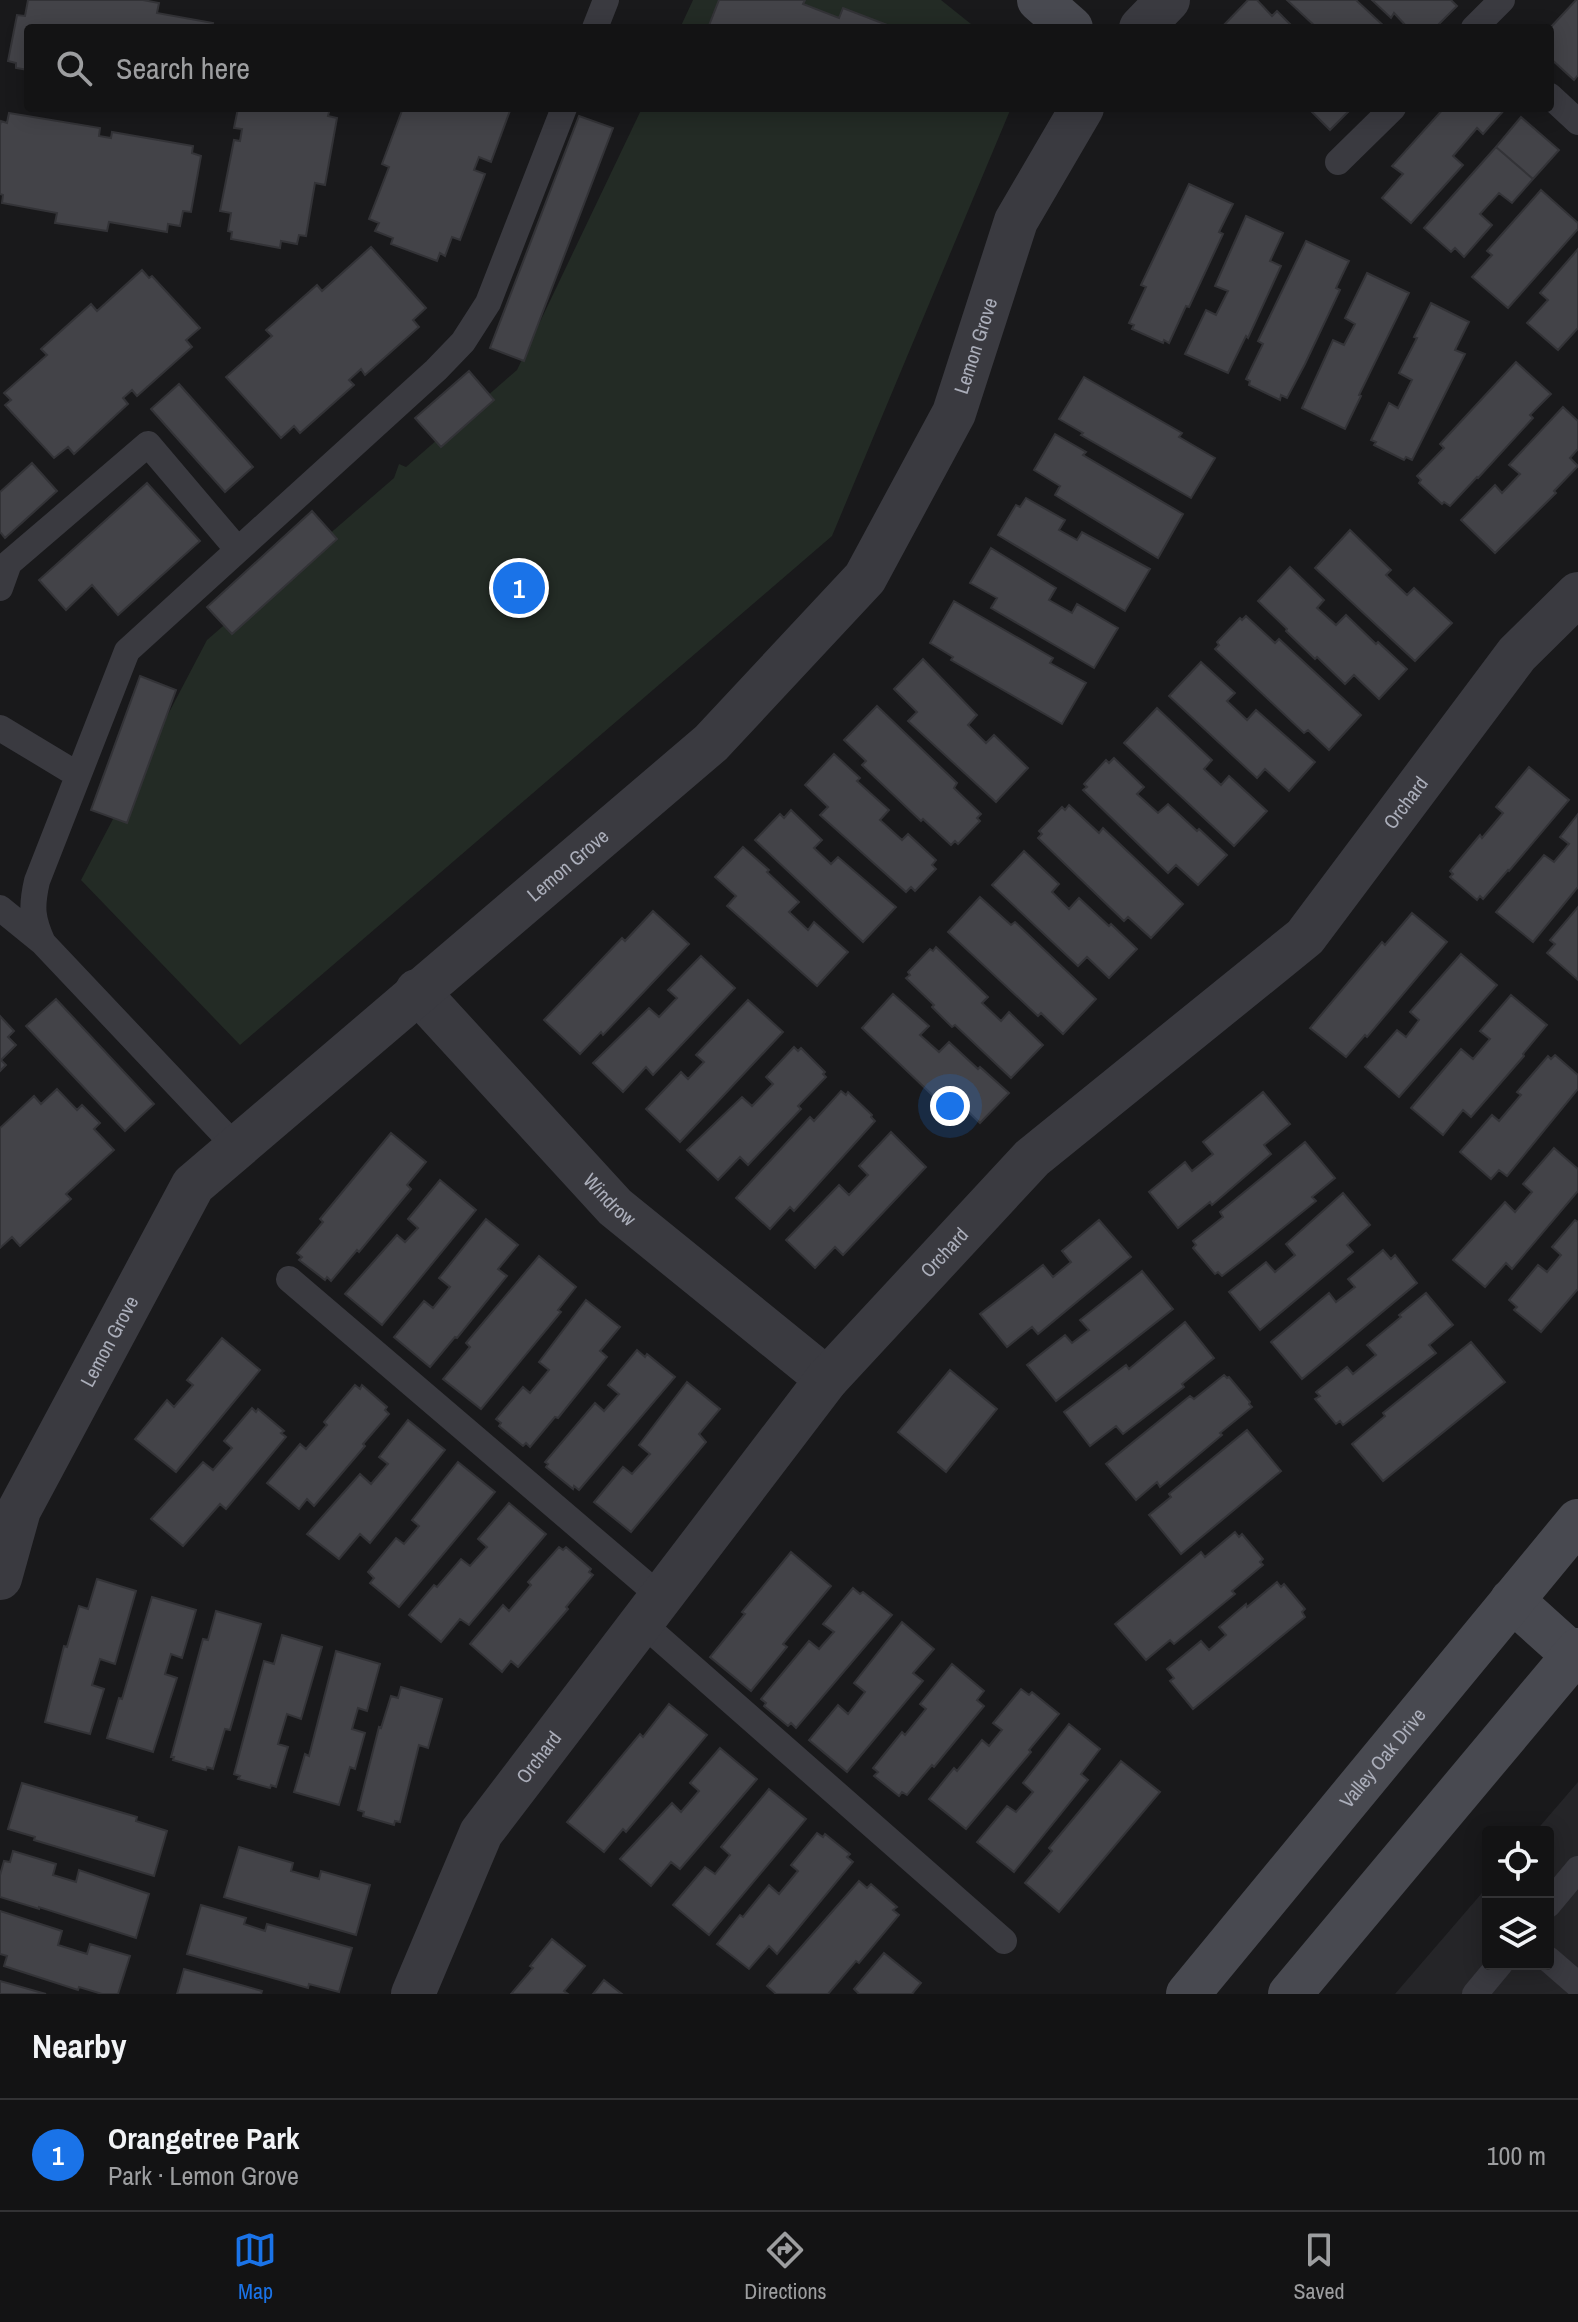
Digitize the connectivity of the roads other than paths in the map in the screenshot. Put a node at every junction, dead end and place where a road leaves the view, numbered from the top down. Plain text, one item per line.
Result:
1 (606, 0) edge
2 (1039, 0) edge
3 (1168, 0) edge
4 (1502, 0) edge
5 (597, 24) edge
6 (1066, 24) edge
7 (1145, 24) edge
8 (1478, 24) edge
9 (1554, 100) edge
10 (562, 112) edge
11 (1080, 112) edge
12 (1389, 112) edge
13 (1578, 122) edge
14 (1338, 162) dead end
15 (238, 550) junction
16 (0, 588) edge
17 (1578, 594) edge
18 (0, 728) edge
19 (78, 775) junction
20 (0, 908) edge
21 (43, 943) junction
22 (417, 991) junction
23 (236, 1147) junction
24 (289, 1279) dead end
25 (827, 1379) junction
26 (9, 1509) edge
27 (1578, 1521) edge
28 (0, 1578) edge
29 (1512, 1600) junction
30 (651, 1609) junction
31 (1577, 1657) edge
32 (1578, 1869) edge
33 (1554, 1898) edge
34 (1004, 1941) dead end
35 (1554, 1964) edge
36 (1495, 1970) edge
37 (1578, 1985) edge
38 (413, 1994) edge
39 (1188, 1994) edge
40 (1290, 1994) edge
41 (1475, 1994) edge

1 - 5 lane
2 - 6 street
3 - 7 street
4 - 8 lane
9 - 13 lane
10 - 15 lane
11 - 22 street, Lemon Grove
12 - 14 lane
15 - 16 lane
15 - 19 lane
17 - 25 street, Orchard
18 - 19 lane
19 - 21 lane
20 - 21 lane
21 - 23 lane
22 - 23 street, Lemon Grove
22 - 25 street, Windrow
23 - 26 street, Lemon Grove
24 - 30 lane
25 - 30 street, Orchard
26 - 28 street, Lemon Grove
27 - 29 street, Valley Oak Drive
29 - 31 street
29 - 39 street, Valley Oak Drive
30 - 34 lane
30 - 38 street, Orchard
31 - 40 street
32 - 33 lane
35 - 37 lane
36 - 41 lane

